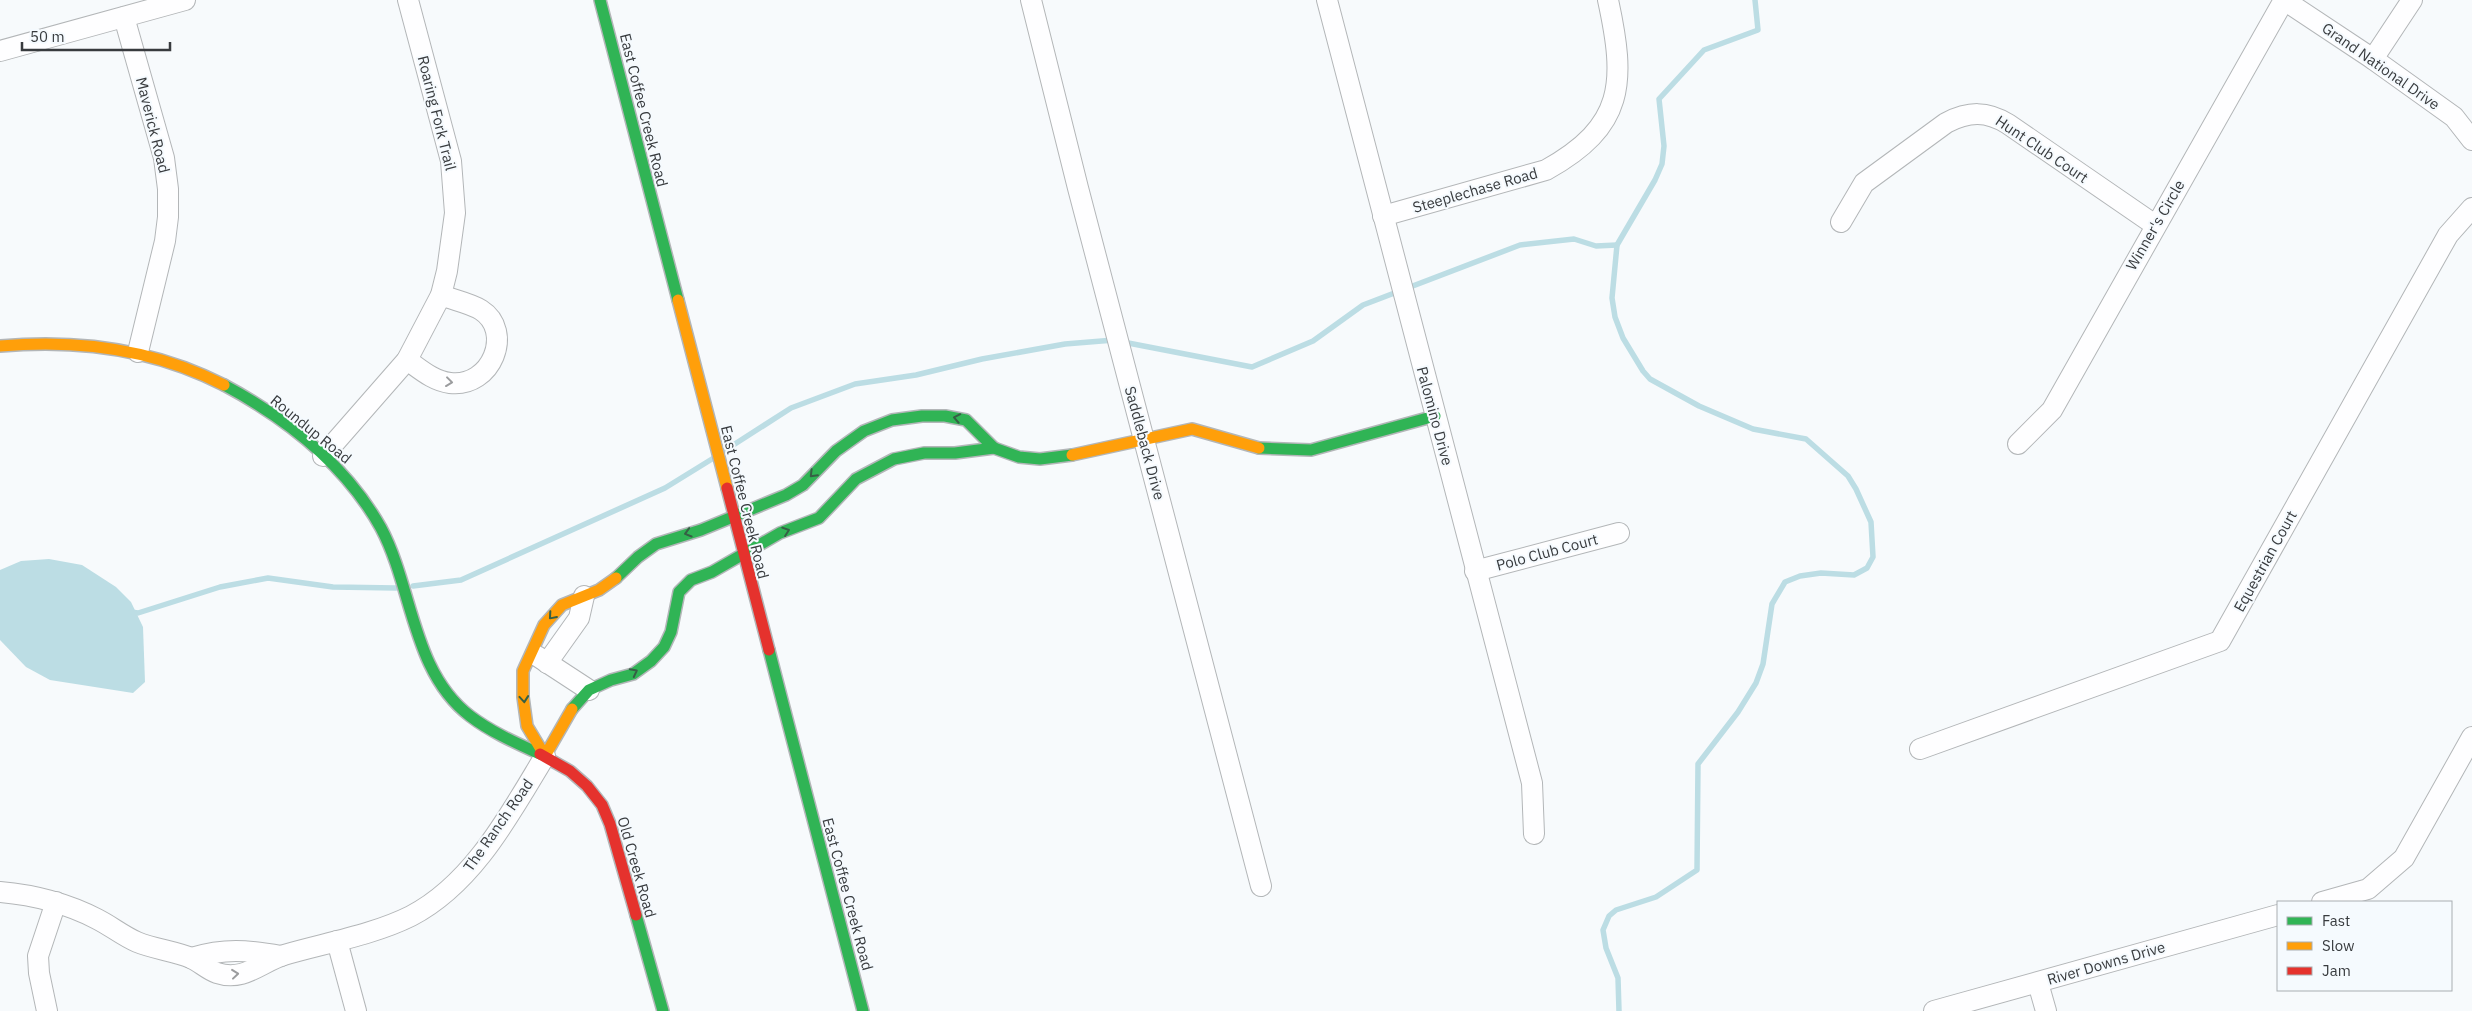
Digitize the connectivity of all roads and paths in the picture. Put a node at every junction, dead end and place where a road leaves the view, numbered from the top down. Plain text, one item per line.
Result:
1 (185, 0) edge
2 (408, 0) edge
3 (600, 0) edge
4 (1032, 0) edge
5 (1327, 0) edge
6 (1608, 0) edge
7 (2284, 0) edge
8 (2412, 0) edge
9 (124, 17) junction
10 (0, 51) edge
11 (2372, 58) junction
12 (2472, 140) edge
13 (2472, 208) edge
14 (1383, 216) junction
15 (1841, 222) dead end
16 (2155, 225) junction
17 (441, 295) junction
18 (0, 346) edge
19 (138, 352) junction
20 (406, 360) junction
21 (1435, 416) junction
22 (1144, 439) junction
23 (2018, 444) dead end
24 (994, 448) junction
25 (323, 456) junction
26 (734, 516) junction
27 (1619, 533) dead end
28 (744, 555) junction
29 (1476, 571) junction
30 (584, 596) joint
31 (539, 658) junction
32 (589, 690) junction
33 (1920, 749) dead end
34 (2469, 749) edge
35 (546, 756) junction
36 (1534, 834) dead end
37 (1261, 886) dead end
38 (0, 892) edge
39 (2326, 901) edge
40 (56, 902) junction
41 (2277, 915) edge
42 (337, 941) junction
43 (2038, 983) junction
44 (47, 1011) edge
45 (356, 1011) edge
46 (663, 1011) edge
47 (863, 1011) edge
48 (1934, 1011) edge
49 (2046, 1011) edge

1 - 9 street
2 - 17 street, Roaring Fork Trail
3 - 26 street, East Coffee Creek Road
4 - 22 street, Saddleback Drive
5 - 14 street, Palomino Drive
6 - 14 street, Steeplechase Road
7 - 11 street, Grand National Drive
7 - 16 street, Winner's Circle
8 - 11 street
9 - 10 street
9 - 19 street, Maverick Road
11 - 12 street, Grand National Drive
13 - 33 street, Equestrian Court
14 - 21 street, Palomino Drive
15 - 16 street, Hunt Club Court
16 - 23 street, Winner's Circle
17 - 20 street, Roaring Fork Trail
20 -> 17 street
18 - 19 street, Roundup Road
19 - 25 street, Roundup Road
20 - 25 street, Roaring Fork Trail
21 - 22 street
21 - 29 street, Palomino Drive
22 - 24 street
22 - 37 street, Saddleback Drive
24 -> 26 street
28 -> 24 street, The Ranch Road
25 - 35 street, Roundup Road
26 - 28 street, East Coffee Creek Road
26 -> 30 street
27 - 29 street, Polo Club Court
32 -> 28 street, The Ranch Road
28 - 47 street, East Coffee Creek Road
29 - 36 street, Palomino Drive
30 -> 31 street
31 - 32 street
31 -> 35 street
32 - 35 street, The Ranch Road
34 - 39 street
35 - 42 street, The Ranch Road
35 - 46 street, Old Creek Road
38 - 40 street, The Ranch Road
40 - 42 street, The Ranch Road
40 - 44 street
41 - 43 street, River Downs Drive
42 - 45 street
43 - 48 street, River Downs Drive
43 - 49 street

